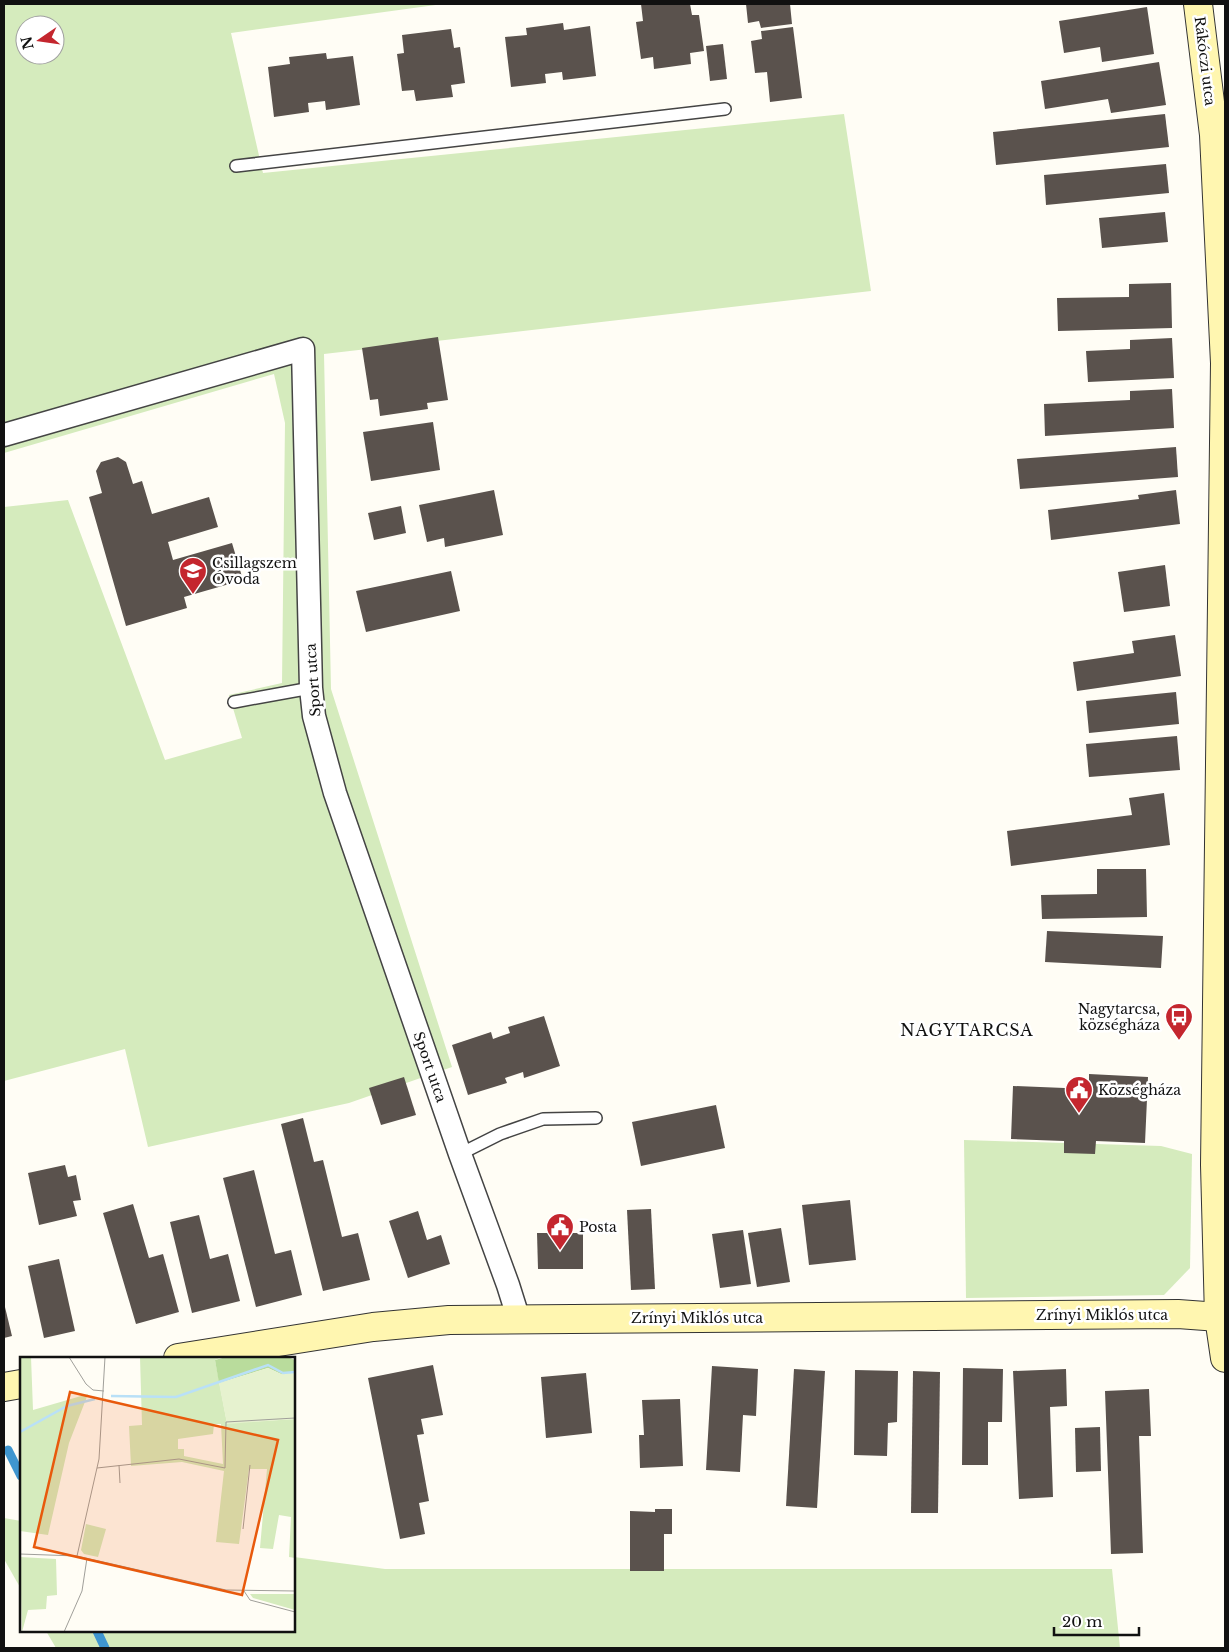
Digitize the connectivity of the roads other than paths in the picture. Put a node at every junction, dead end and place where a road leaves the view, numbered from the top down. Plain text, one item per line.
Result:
1 (1198, 4) edge
2 (725, 109) dead end
3 (236, 166) dead end
4 (4, 435) edge
5 (311, 688) junction
6 (234, 702) dead end
7 (596, 1118) dead end
8 (460, 1154) junction
9 (1221, 1235) edge
10 (1219, 1317) junction
11 (519, 1320) junction
12 (184, 1357) edge
13 (1225, 1358) edge

1 - 9 main road, Rákóczi utca
2 - 3 lane
4 - 5 street, Sport utca
5 - 6 lane
5 - 8 street, Sport utca
7 - 8 lane
8 - 11 street, Sport utca
9 - 10 main road, Rákóczi utca
10 - 11 main road, Zrínyi Miklós utca
10 - 13 main road, Rákóczi utca
11 - 12 main road, Zrínyi Miklós utca

